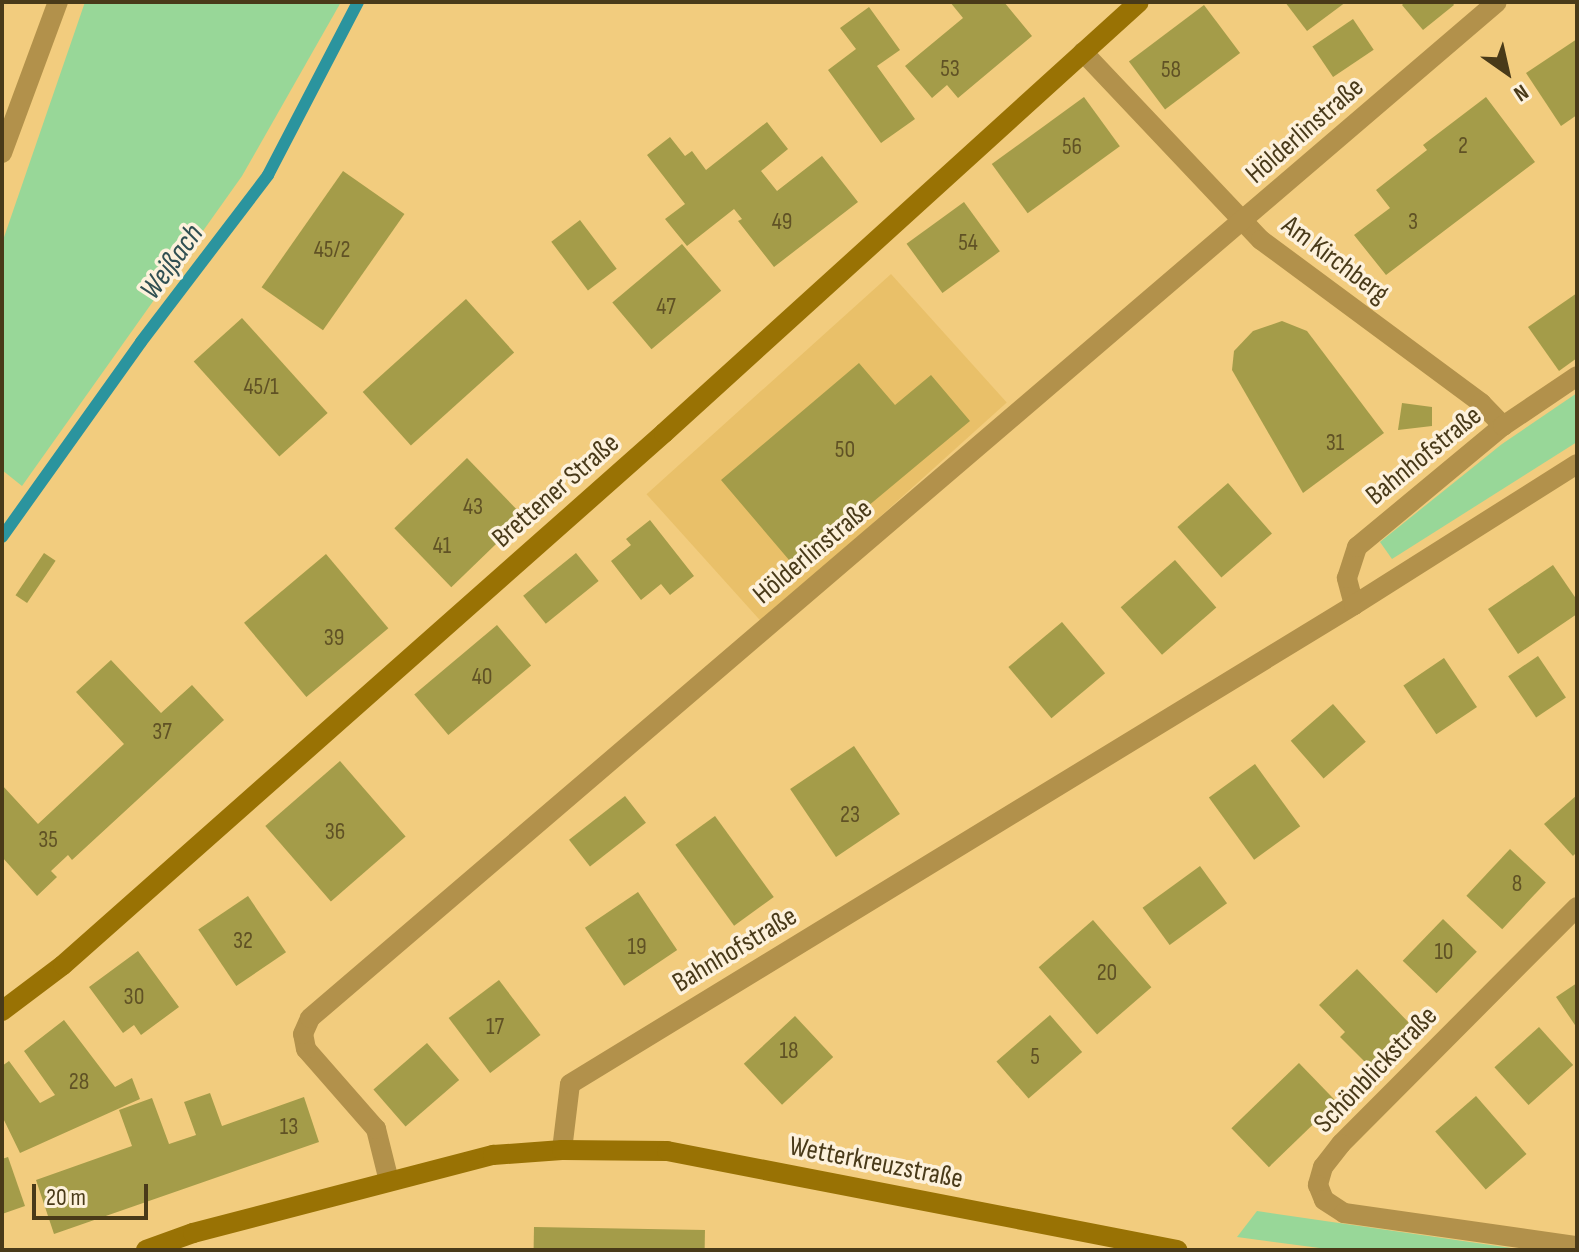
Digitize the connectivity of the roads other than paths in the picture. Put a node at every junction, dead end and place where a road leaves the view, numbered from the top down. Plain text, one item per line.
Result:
1 (58, 2) edge
2 (1139, 2) edge
3 (1497, 2) edge
4 (1083, 52) junction
5 (2, 153) edge
6 (1242, 223) junction
7 (1577, 376) edge
8 (1503, 426) junction
9 (1577, 464) edge
10 (1354, 605) junction
11 (1577, 907) edge
12 (2, 1011) edge
13 (562, 1150) junction
14 (389, 1181) junction
15 (1577, 1246) edge
16 (146, 1250) edge
17 (1177, 1250) edge

1 - 5 street
2 - 4 street, Brettener Straße
3 - 6 street, Hölderlinstraße
4 - 6 street, Am Kirchberg
4 - 12 street, Brettener Straße
6 - 8 street, Am Kirchberg
6 - 14 street, Hölderlinstraße
7 - 8 street, Bahnhofstraße
8 - 10 street, Bahnhofstraße
9 - 10 street, Bahnhofstraße
10 - 13 street, Bahnhofstraße
11 - 15 street, Schönblickstraße
13 - 14 street
13 - 17 street, Wetterkreuzstraße
14 - 16 street

